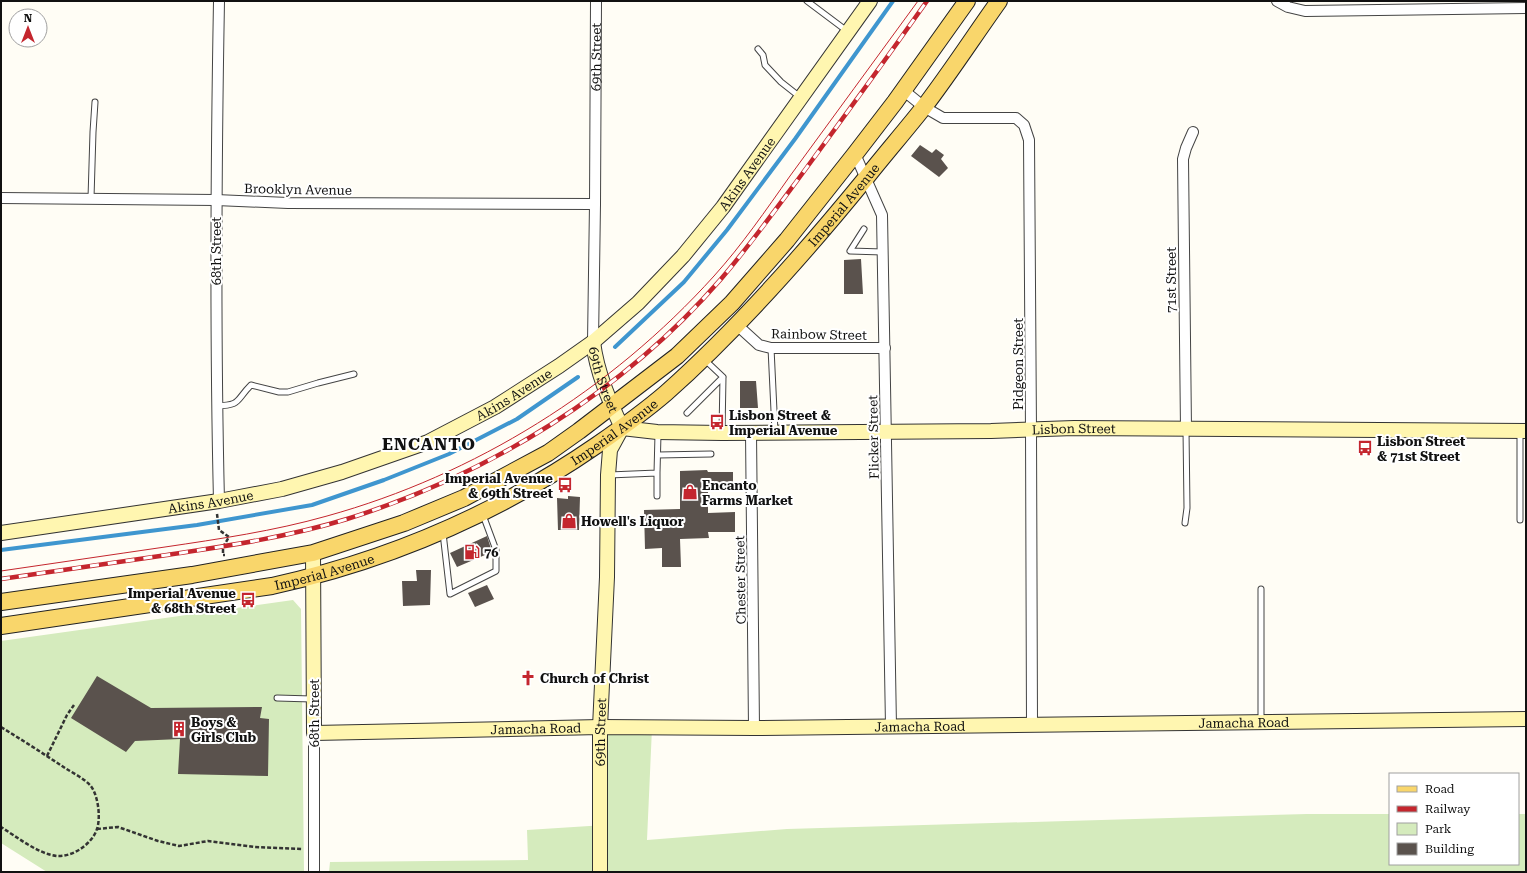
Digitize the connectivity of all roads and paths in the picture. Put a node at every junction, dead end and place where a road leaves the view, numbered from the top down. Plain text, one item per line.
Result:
1 (219, 1) edge
2 (596, 1) edge
3 (807, 1) edge
4 (870, 1) edge
5 (967, 1) edge
6 (999, 1) edge
7 (1277, 1) edge
8 (1488, 5) edge
9 (1526, 8) edge
10 (848, 32) junction
11 (758, 49) dead end
12 (903, 90) junction
13 (801, 98) junction
14 (95, 102) dead end
15 (924, 106) junction
16 (1193, 132) dead end
17 (855, 154) junction
18 (866, 178) junction
19 (1, 198) edge
20 (91, 198) junction
21 (216, 200) junction
22 (596, 204) junction
23 (864, 229) dead end
24 (883, 252) junction
25 (738, 325) junction
26 (593, 342) junction
27 (771, 348) junction
28 (885, 348) junction
29 (703, 358) junction
30 (354, 374) dead end
31 (723, 377) junction
32 (216, 406) junction
33 (612, 407) junction
34 (687, 413) dead end
35 (622, 428) junction
36 (1186, 429) junction
37 (1032, 430) junction
38 (1523, 431) edge
39 (658, 432) junction
40 (885, 432) junction
41 (722, 433) junction
42 (751, 433) junction
43 (775, 433) junction
44 (711, 454) dead end
45 (658, 455) junction
46 (657, 473) junction
47 (608, 475) junction
48 (657, 496) dead end
49 (219, 501) junction
50 (482, 514) junction
51 (217, 519) dead end
52 (1520, 520) dead end
53 (1185, 523) dead end
54 (443, 532) junction
55 (1, 533) edge
56 (313, 553) junction
57 (230, 554) dead end
58 (313, 577) junction
59 (1261, 589) dead end
60 (1, 602) edge
61 (1, 626) edge
62 (277, 698) dead end
63 (314, 699) junction
64 (74, 705) dead end
65 (1526, 719) edge
66 (1261, 722) junction
67 (1032, 724) junction
68 (891, 726) junction
69 (1, 727) edge
70 (600, 727) junction
71 (754, 728) junction
72 (314, 733) junction
73 (47, 756) junction
74 (1, 827) edge
75 (97, 828) junction
76 (314, 850) junction
77 (314, 872) edge
78 (600, 872) edge

1 - 21 street, 68th Street
2 - 22 street, 69th Street
3 - 10 lane
4 - 10 street, Akins Avenue
5 - 12 main road, Imperial Avenue
6 - 15 main road, Imperial Avenue
7 - 8 street
8 - 9 street
10 - 13 street, Akins Avenue
11 - 13 lane
12 - 15 street
12 - 17 main road, Imperial Avenue
13 - 26 street, Akins Avenue
14 - 20 lane
15 - 18 main road, Imperial Avenue
15 - 37 street, Pidgeon Street
16 - 36 street, 71st Street
17 - 18 street, Flicker Street
17 - 33 main road, Imperial Avenue
18 - 24 street, Flicker Street
18 - 25 main road, Imperial Avenue
19 - 20 street, Brooklyn Avenue
20 - 21 street, Brooklyn Avenue
21 - 22 street, Brooklyn Avenue
21 - 32 street, 68th Street
22 - 26 street, 69th Street
23 - 24 lane
24 - 28 street, Flicker Street
25 - 27 street, Rainbow Street
25 - 29 main road, Imperial Avenue
26 - 33 street, 69th Street
26 - 49 street, Akins Avenue
27 - 28 street, Rainbow Street
27 - 43 lane
28 - 40 street, Flicker Street
29 - 31 lane
29 - 35 main road, Imperial Avenue
30 - 32 lane
31 - 34 lane
31 - 41 lane
32 - 49 street, 68th Street
33 - 35 street, 69th Street
33 - 56 main road, Imperial Avenue
35 - 39 street, Lisbon Street
35 - 47 street, 69th Street
35 - 50 main road, Imperial Avenue
36 - 37 street, Lisbon Street
36 - 38 street, Lisbon Street
36 - 53 lane
37 - 40 street, Lisbon Street
37 - 67 street, Pidgeon Street
38 - 52 lane
39 - 41 street, Lisbon Street
39 - 45 lane
40 - 43 street, Lisbon Street
40 - 68 street, Flicker Street
41 - 42 street, Lisbon Street
42 - 43 street, Lisbon Street
42 - 71 street, Chester Street
44 - 45 lane
45 - 46 lane
46 - 47 lane
46 - 48 lane
47 - 70 street, 69th Street
49 - 55 street, Akins Avenue
50 - 54 main road, Imperial Avenue
50 - 54 lane
51 - 57 path
54 - 58 main road, Imperial Avenue
56 - 58 street, 68th Street
56 - 60 main road, Imperial Avenue
58 - 61 main road, Imperial Avenue
58 - 63 street, 68th Street
59 - 66 lane
62 - 63 lane
63 - 72 street, 68th Street
64 - 73 path
65 - 66 street, Jamacha Road
66 - 67 street, Jamacha Road
67 - 68 street, Jamacha Road
68 - 71 street, Jamacha Road
69 - 73 path
70 - 71 street, Jamacha Road
70 - 72 street, Jamacha Road
70 - 78 street, 69th Street
72 - 76 street, 68th Street
73 - 75 path
74 - 75 path
75 - 76 path
76 - 77 street, 68th Street

